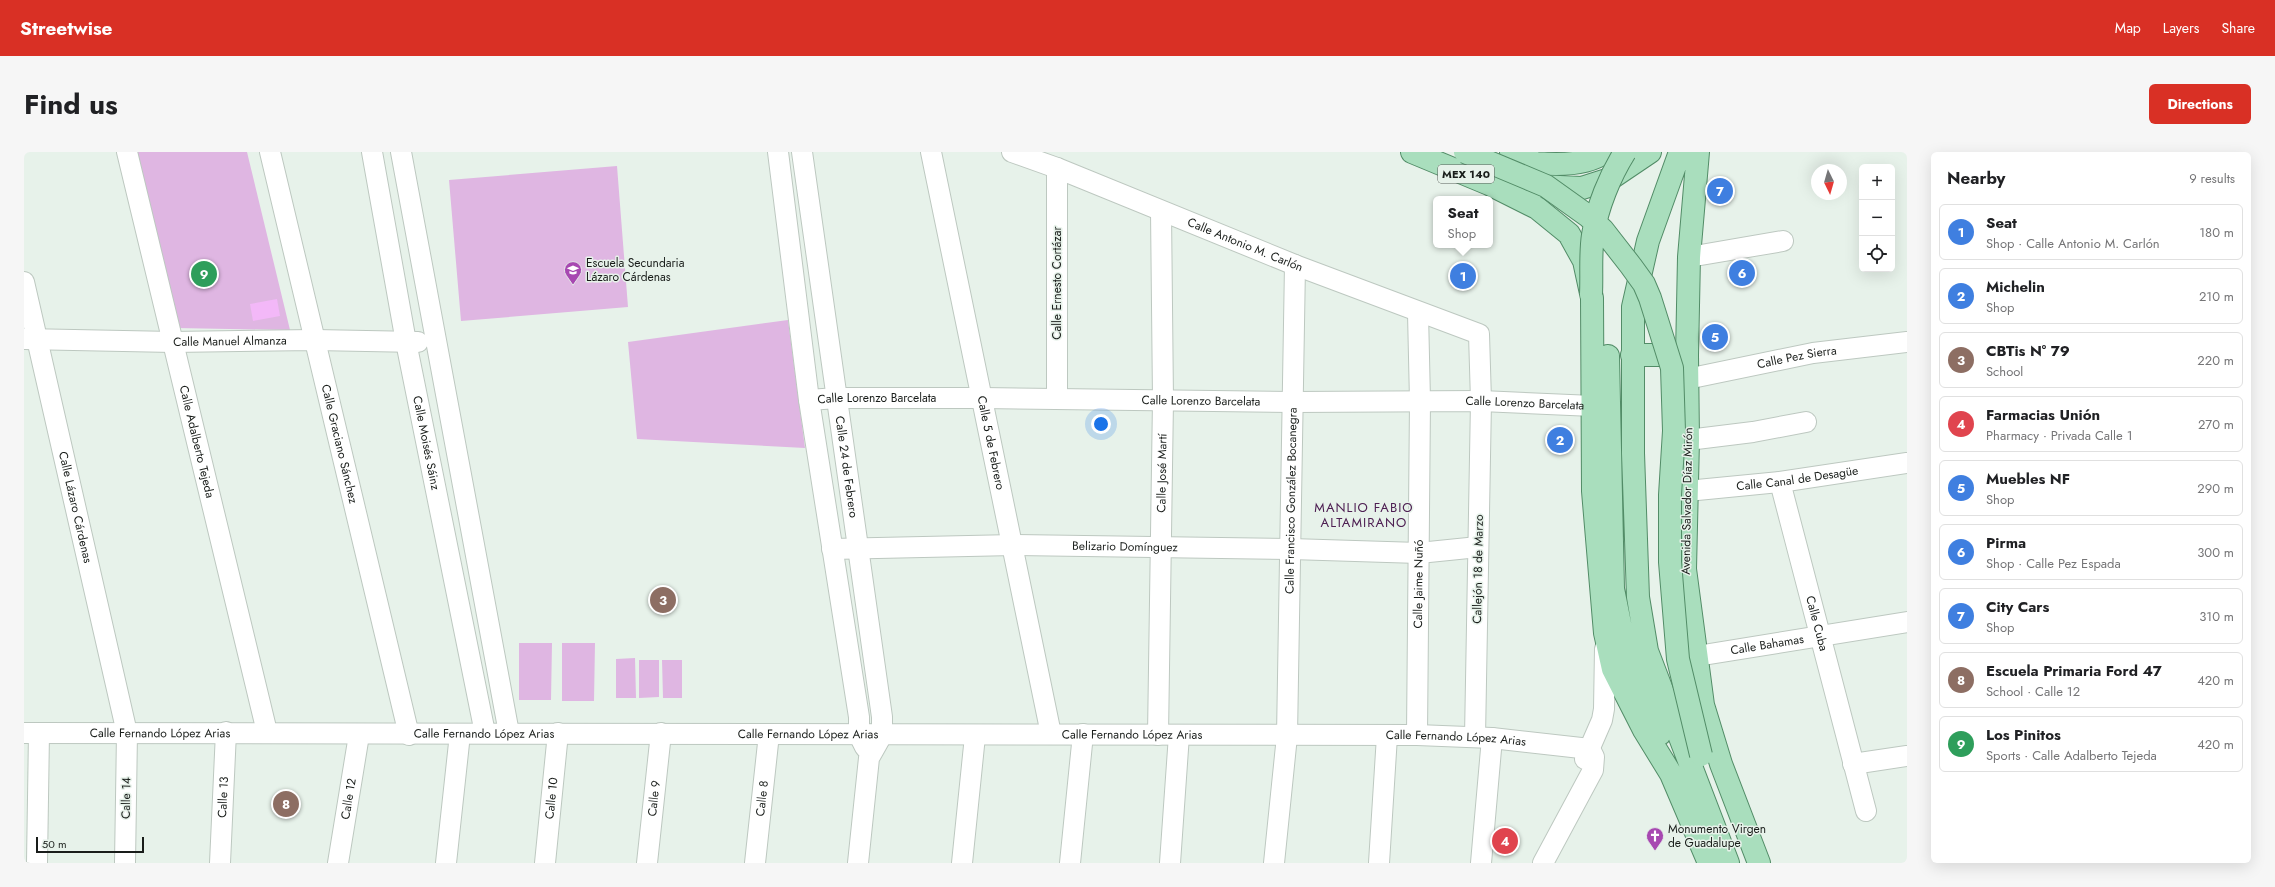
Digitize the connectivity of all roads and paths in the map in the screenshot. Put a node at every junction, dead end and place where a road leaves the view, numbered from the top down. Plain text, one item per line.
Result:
1 (127, 152) edge
2 (270, 152) edge
3 (372, 152) edge
4 (401, 152) edge
5 (778, 152) edge
6 (802, 152) edge
7 (931, 152) edge
8 (1012, 152) edge
9 (1412, 152) edge
10 (1465, 152) edge
11 (1511, 152) edge
12 (1625, 152) edge
13 (1650, 152) edge
14 (1680, 152) edge
15 (1698, 152) edge
16 (1601, 155) edge
17 (1057, 168) junction
18 (1489, 184) junction
19 (1161, 211) junction
20 (1783, 241) dead end
21 (1689, 257) junction
22 (1295, 265) junction
23 (24, 282) edge
24 (1591, 294) junction
25 (1418, 313) junction
26 (1479, 334) joint
27 (31, 339) edge
28 (315, 340) junction
29 (173, 342) junction
30 (406, 342) junction
31 (1907, 342) edge
32 (436, 343) junction
33 (1632, 355) junction
34 (1687, 355) junction
35 (1687, 379) junction
36 (837, 398) junction
37 (982, 398) junction
38 (1058, 399) junction
39 (809, 400) junction
40 (1163, 400) junction
41 (1481, 401) junction
42 (1293, 402) junction
43 (1420, 402) junction
44 (1593, 406) junction
45 (1806, 422) dead end
46 (1688, 440) junction
47 (1907, 463) edge
48 (1780, 482) junction
49 (1687, 491) junction
50 (1014, 546) junction
51 (858, 547) junction
52 (1478, 547) junction
53 (832, 549) junction
54 (1162, 549) junction
55 (1291, 549) junction
56 (1419, 553) junction
57 (1907, 622) edge
58 (1605, 633) junction
59 (1819, 636) junction
60 (1697, 656) junction
61 (226, 732) junction
62 (267, 732) junction
63 (32, 733) edge
64 (127, 733) junction
65 (485, 733) junction
66 (509, 733) junction
67 (661, 733) junction
68 (460, 734) junction
69 (558, 734) junction
70 (769, 734) junction
71 (1051, 734) junction
72 (1083, 734) junction
73 (359, 735) junction
74 (409, 735) junction
75 (859, 735) junction
76 (882, 735) junction
77 (1158, 735) junction
78 (1179, 735) junction
79 (1417, 735) junction
80 (975, 736) junction
81 (1287, 736) junction
82 (1387, 736) junction
83 (1483, 737) junction
84 (1590, 749) junction
85 (1907, 756) edge
86 (869, 758) junction
87 (1853, 764) junction
88 (1671, 774) junction
89 (1866, 811) dead end
90 (37, 863) edge
91 (125, 863) edge
92 (220, 863) edge
93 (338, 863) edge
94 (446, 863) edge
95 (545, 863) edge
96 (647, 863) edge
97 (755, 863) edge
98 (858, 863) edge
99 (962, 863) edge
100 (1070, 863) edge
101 (1170, 863) edge
102 (1274, 863) edge
103 (1379, 863) edge
104 (1481, 863) edge
105 (1532, 863) edge
106 (1543, 863) edge
107 (1709, 863) edge
108 (1728, 863) edge
109 (1746, 863) edge
110 (1759, 863) edge

1 - 29 street, Calle Adalberto Tejeda
2 - 28 street, Calle Graciano Sánchez
3 - 30 street, Calle Moisés Sáinz
4 - 32 street
5 - 39 street
6 - 36 street, Calle 24 de Febrero
7 - 37 street, Calle 5 de Febrero
8 - 17 street, Calle Antonio M. Carlón
9 - 18 main road, MEX 140
10 - 109 main road, Avenida Salvador Díaz Mirón, bridge
11 - 16 main road
12 - 24 main road, bridge
13 - 18 main road, MEX 140
14 - 33 main road
15 - 21 main road, Avenida Salvador Díaz Mirón
17 - 19 street, Calle Antonio M. Carlón
17 - 38 street, Calle Ernesto Cortázar
18 - 24 main road
19 - 22 street, Calle Antonio M. Carlón
19 - 40 street, Calle José Martí
20 - 21 street
21 - 34 main road, Avenida Salvador Díaz Mirón
22 - 25 street, Calle Antonio M. Carlón
22 - 42 street, Calle Francisco González Bocanegra
23 - 27 street, Calle Lázaro Cárdenas
24 - 44 main road
24 - 88 main road
25 - 26 street, Calle Antonio M. Carlón
25 - 43 street, Calle Jaime Nuñó
26 - 41 street, Callejón 18 de Marzo
27 - 29 street, Calle Manuel Almanza
27 - 64 street, Calle Lázaro Cárdenas
28 - 29 street, Calle Manuel Almanza
28 - 30 street, Calle Manuel Almanza
28 - 74 street, Calle Graciano Sánchez
29 - 62 street, Calle Adalberto Tejeda
30 - 32 street, Calle Manuel Almanza
30 - 65 street, Calle Moisés Sáinz
31 - 35 street, Calle Pez Sierra
32 - 66 street
33 - 34 main road
33 - 108 main road
34 - 35 main road, Avenida Salvador Díaz Mirón
35 - 46 main road, Avenida Salvador Díaz Mirón
36 - 37 street, Calle Lorenzo Barcelata
36 - 39 street, Calle Lorenzo Barcelata
36 - 51 street, Calle 24 de Febrero
37 - 38 street, Calle Lorenzo Barcelata
37 - 50 street, Calle 5 de Febrero
38 - 40 street, Calle Lorenzo Barcelata
39 - 53 street
40 - 42 street, Calle Lorenzo Barcelata
40 - 54 street, Calle José Martí
41 - 43 street, Calle Lorenzo Barcelata
41 - 44 street, Calle Lorenzo Barcelata
41 - 52 street, Callejón 18 de Marzo
42 - 43 street, Calle Lorenzo Barcelata
42 - 55 street, Calle Francisco González Bocanegra
43 - 56 street, Calle Jaime Nuñó
44 - 58 main road
45 - 46 street
46 - 49 main road, Avenida Salvador Díaz Mirón
47 - 48 street, Calle Canal de Desagüe
48 - 49 street, Calle Canal de Desagüe
48 - 59 street, Calle Cuba
49 - 60 main road, Avenida Salvador Díaz Mirón
50 - 51 street, Belizario Domínguez
50 - 54 street, Belizario Domínguez
50 - 71 street, Calle 5 de Febrero
51 - 53 street, Belizario Domínguez
51 - 76 street, Calle 24 de Febrero
52 - 56 street, Belizario Domínguez
52 - 83 street, Callejón 18 de Marzo
53 - 75 street
54 - 55 street, Belizario Domínguez
54 - 77 street, Calle José Martí
55 - 56 street, Belizario Domínguez
55 - 81 street, Calle Francisco González Bocanegra
56 - 79 street, Calle Jaime Nuñó
57 - 59 street, Calle Bahamas
58 - 84 street
58 - 88 main road
59 - 60 street, Calle Bahamas
59 - 87 street, Calle Cuba
60 - 110 main road, Avenida Salvador Díaz Mirón
61 - 62 street, Calle Fernando López Arias
61 - 64 street, Calle Fernando López Arias
61 - 92 street, Calle 13
62 - 73 street, Calle Fernando López Arias
63 - 64 street, Calle Fernando López Arias
63 - 90 street
64 - 91 street, Calle 14
65 - 66 street, Calle Fernando López Arias
65 - 68 street, Calle Fernando López Arias
66 - 69 street, Calle Fernando López Arias
67 - 69 street, Calle Fernando López Arias
67 - 70 street, Calle Fernando López Arias
67 - 96 street, Calle 9
68 - 74 street, Calle Fernando López Arias
68 - 94 street
69 - 95 street, Calle 10
70 - 75 street, Calle Fernando López Arias
70 - 97 street, Calle 8
71 - 72 street, Calle Fernando López Arias
71 - 80 street, Calle Fernando López Arias
72 - 77 street, Calle Fernando López Arias
72 - 100 street
73 - 74 street, Calle Fernando López Arias
73 - 93 street, Calle 12
75 - 76 street, Calle Fernando López Arias
75 - 86 street
76 - 80 street, Calle Fernando López Arias
76 - 86 street
77 - 78 street, Calle Fernando López Arias
78 - 81 street, Calle Fernando López Arias
78 - 101 street
79 - 82 street, Calle Fernando López Arias
79 - 83 street, Calle Fernando López Arias
80 - 99 street
81 - 82 street, Calle Fernando López Arias
81 - 102 street, Calle Francisco González Bocanegra
82 - 103 street
83 - 84 street, Calle Fernando López Arias
83 - 104 street, Callejón 18 de Marzo
84 - 105 street
84 - 106 street
85 - 87 street
86 - 98 street
87 - 89 street, Calle Cuba
88 - 107 main road

